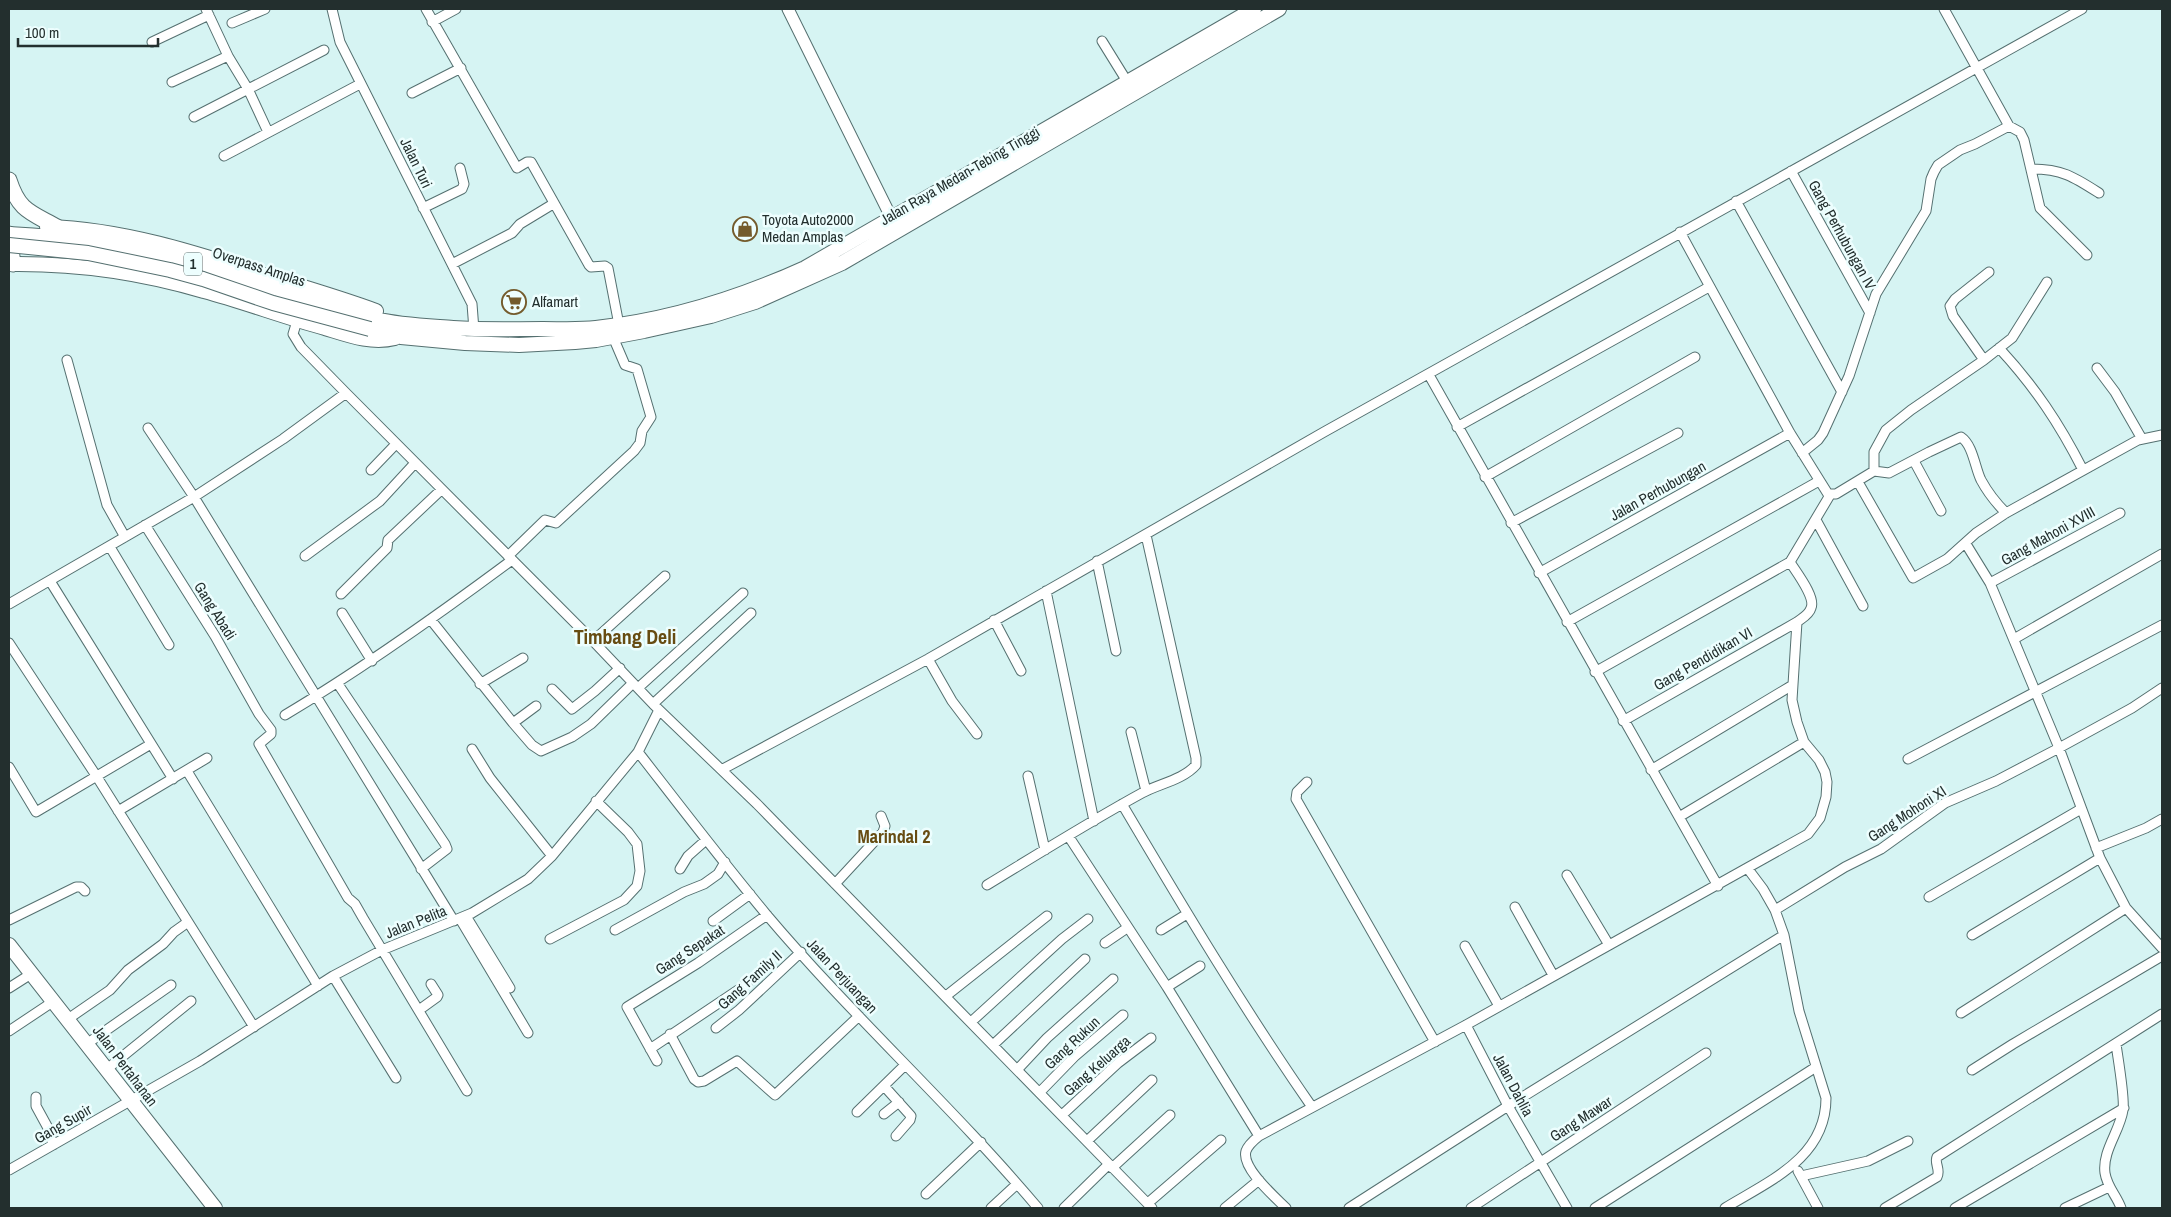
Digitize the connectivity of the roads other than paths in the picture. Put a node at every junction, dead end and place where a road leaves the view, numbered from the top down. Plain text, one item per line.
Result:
1 (264, 9) edge
2 (332, 9) edge
3 (426, 9) edge
4 (456, 9) edge
5 (788, 9) edge
6 (1254, 9) edge
7 (1279, 9) edge
8 (1944, 9) edge
9 (2082, 9) edge
10 (207, 12) edge
11 (432, 22) junction
12 (232, 23) dead end
13 (1102, 41) dead end
14 (152, 42) dead end
15 (324, 50) dead end
16 (228, 56) junction
17 (1976, 67) junction
18 (461, 68) junction
19 (172, 82) dead end
20 (1128, 83) junction
21 (360, 84) junction
22 (248, 89) junction
23 (412, 93) dead end
24 (194, 117) dead end
25 (2009, 126) junction
26 (268, 132) junction
27 (224, 156) dead end
28 (460, 168) dead end
29 (2032, 169) junction
30 (1790, 172) junction
31 (9, 180) edge
32 (2098, 193) dead end
33 (1736, 201) junction
34 (553, 204) junction
35 (423, 208) junction
36 (892, 220) junction
37 (9, 226) edge
38 (57, 227) junction
39 (1680, 232) junction
40 (9, 234) edge
41 (9, 245) edge
42 (2087, 255) dead end
43 (11, 264) edge
44 (452, 264) junction
45 (1989, 272) dead end
46 (2047, 282) dead end
47 (1709, 286) junction
48 (1870, 313) junction
49 (298, 321) junction
50 (371, 324) junction
51 (410, 324) junction
52 (474, 330) junction
53 (616, 331) junction
54 (401, 337) junction
55 (1999, 348) junction
56 (1695, 357) dead end
57 (67, 360) dead end
58 (1984, 360) junction
59 (2097, 368) dead end
60 (1429, 375) junction
61 (1842, 392) junction
62 (346, 393) junction
63 (1457, 426) junction
64 (148, 428) dead end
65 (1678, 433) dead end
66 (1790, 433) junction
67 (2162, 435) edge
68 (2142, 439) junction
69 (396, 444) junction
70 (1802, 453) junction
71 (1914, 461) junction
72 (415, 463) junction
73 (371, 470) dead end
74 (2083, 470) junction
75 (1874, 471) junction
76 (1485, 477) junction
77 (1819, 481) junction
78 (1858, 482) junction
79 (441, 490) junction
80 (1830, 495) junction
81 (194, 497) junction
82 (1941, 511) dead end
83 (2006, 513) junction
84 (2120, 513) dead end
85 (1816, 520) junction
86 (1511, 523) junction
87 (145, 525) junction
88 (1146, 535) junction
89 (125, 537) junction
90 (1966, 544) junction
91 (110, 547) junction
92 (2162, 554) edge
93 (305, 556) dead end
94 (510, 558) junction
95 (1097, 561) junction
96 (1790, 562) junction
97 (1539, 573) junction
98 (665, 576) dead end
99 (50, 581) junction
100 (1990, 583) junction
101 (1046, 591) junction
102 (743, 593) dead end
103 (341, 594) dead end
104 (9, 604) edge
105 (1862, 606) dead end
106 (342, 613) dead end
107 (751, 614) dead end
108 (431, 620) junction
109 (994, 620) junction
110 (1567, 622) junction
111 (1797, 622) junction
112 (2162, 625) edge
113 (2014, 639) junction
114 (593, 641) junction
115 (9, 643) edge
116 (169, 645) dead end
117 (1116, 651) dead end
118 (523, 658) dead end
119 (928, 659) junction
120 (372, 661) junction
121 (620, 668) junction
122 (1021, 671) dead end
123 (1595, 672) junction
124 (338, 684) junction
125 (480, 684) junction
126 (635, 685) junction
127 (1791, 686) junction
128 (2162, 688) edge
129 (552, 689) dead end
130 (2036, 693) junction
131 (317, 696) junction
132 (536, 706) dead end
133 (656, 707) junction
134 (285, 714) dead end
135 (1623, 721) junction
136 (513, 723) junction
137 (1131, 732) dead end
138 (977, 734) dead end
139 (1804, 742) junction
140 (151, 744) junction
141 (2059, 748) junction
142 (472, 749) dead end
143 (638, 752) junction
144 (207, 758) dead end
145 (1908, 759) dead end
146 (9, 766) edge
147 (722, 768) junction
148 (1651, 770) junction
149 (187, 771) junction
150 (1028, 776) dead end
151 (97, 777) junction
152 (173, 779) junction
153 (1307, 782) dead end
154 (1146, 791) junction
155 (596, 801) junction
156 (1122, 804) junction
157 (2080, 808) junction
158 (118, 811) junction
159 (881, 816) dead end
160 (1679, 817) junction
161 (2162, 819) edge
162 (1094, 821) junction
163 (1069, 837) junction
164 (706, 840) junction
165 (2096, 848) junction
166 (1045, 850) junction
167 (552, 856) junction
168 (2100, 858) junction
169 (725, 862) junction
170 (421, 869) junction
171 (680, 869) dead end
172 (1748, 869) junction
173 (1567, 875) dead end
174 (835, 884) junction
175 (987, 885) dead end
176 (1718, 886) junction
177 (85, 891) dead end
178 (750, 894) junction
179 (1929, 897) dead end
180 (1515, 907) dead end
181 (2126, 908) junction
182 (1775, 910) junction
183 (1186, 914) junction
184 (767, 915) junction
185 (1048, 916) dead end
186 (460, 919) junction
187 (1088, 919) dead end
188 (9, 920) edge
189 (713, 921) dead end
190 (188, 922) junction
191 (1127, 928) junction
192 (615, 930) dead end
193 (1161, 930) dead end
194 (1784, 935) junction
195 (1972, 936) dead end
196 (550, 939) dead end
197 (1105, 942) dead end
198 (1609, 945) junction
199 (9, 946) edge
200 (1465, 946) dead end
201 (2162, 948) edge
202 (382, 950) junction
203 (801, 952) junction
204 (2162, 956) edge
205 (1085, 959) dead end
206 (1200, 966) dead end
207 (31, 974) junction
208 (1553, 975) junction
209 (333, 976) junction
210 (1113, 979) dead end
211 (431, 984) dead end
212 (747, 984) dead end
213 (171, 985) dead end
214 (318, 986) junction
215 (1167, 987) junction
216 (9, 988) edge
217 (510, 988) dead end
218 (946, 996) junction
219 (722, 1000) junction
220 (54, 1001) junction
221 (191, 1001) dead end
222 (1499, 1006) junction
223 (419, 1010) junction
224 (735, 1013) junction
225 (1961, 1013) dead end
226 (2162, 1014) edge
227 (1123, 1015) dead end
228 (860, 1016) junction
229 (68, 1018) junction
230 (971, 1022) junction
231 (1466, 1025) junction
232 (254, 1027) junction
233 (716, 1028) dead end
234 (9, 1031) edge
235 (528, 1033) dead end
236 (670, 1034) junction
237 (1151, 1038) dead end
238 (1435, 1042) junction
239 (88, 1043) junction
240 (2116, 1044) junction
241 (993, 1045) junction
242 (650, 1049) junction
243 (1706, 1053) dead end
244 (657, 1061) dead end
245 (905, 1064) junction
246 (1816, 1067) junction
247 (107, 1069) junction
248 (1017, 1070) junction
249 (1972, 1070) dead end
250 (396, 1078) dead end
251 (1152, 1080) dead end
252 (884, 1086) junction
253 (467, 1092) dead end
254 (1040, 1092) junction
255 (36, 1097) dead end
256 (130, 1101) junction
257 (899, 1102) junction
258 (1508, 1106) junction
259 (1312, 1107) junction
260 (2124, 1108) junction
261 (857, 1112) dead end
262 (884, 1114) dead end
263 (1062, 1115) junction
264 (1170, 1115) dead end
265 (896, 1136) dead end
266 (1259, 1136) junction
267 (1221, 1140) dead end
268 (1087, 1141) junction
269 (1908, 1141) dead end
270 (981, 1142) junction
271 (53, 1145) junction
272 (1540, 1163) junction
273 (1111, 1166) junction
274 (1795, 1166) junction
275 (9, 1170) edge
276 (1801, 1176) junction
277 (1259, 1180) junction
278 (1017, 1184) junction
279 (2109, 1186) junction
280 (926, 1194) dead end
281 (1150, 1206) edge
282 (215, 1208) edge
283 (991, 1208) edge
284 (1038, 1208) edge
285 (1064, 1208) edge
286 (1225, 1208) edge
287 (1286, 1208) edge
288 (1349, 1208) edge
289 (1471, 1208) edge
290 (1567, 1208) edge
291 (1595, 1208) edge
292 (1726, 1208) edge
293 (1818, 1208) edge
294 (1885, 1208) edge
295 (1955, 1208) edge
296 (2065, 1208) edge
297 (2121, 1208) edge

1 - 12 street
2 - 21 street, Jalan Turi
3 - 11 street
4 - 11 street
5 - 36 street
6 - 20 main road, Jalan Raya Medan-Tebing Tinggi / 1
7 - 53 main road, Jalan Raya Medan-Tebing Tinggi / 1
8 - 17 street
9 - 17 street
10 - 14 street
10 - 16 street
11 - 18 street
13 - 20 street
15 - 22 street
16 - 19 street
16 - 22 street
17 - 25 street
17 - 30 street
18 - 23 street
18 - 34 street
20 - 36 main road, Jalan Raya Medan-Tebing Tinggi / 1
21 - 26 street
21 - 35 street, Jalan Turi
22 - 24 street
22 - 26 street
25 - 29 street
25 - 48 street
26 - 27 street
28 - 35 street
29 - 32 street
29 - 42 street
30 - 33 street
30 - 48 street, Gang Perhubungan IV
31 - 38 highway
33 - 39 street
33 - 61 street
34 - 44 street
34 - 53 street
35 - 44 street, Jalan Turi
36 - 53 main road, Jalan Raya Medan-Tebing Tinggi / 1
37 - 38 main road
38 - 51 main road
39 - 47 street
39 - 60 street
40 - 43 highway
40 - 50 main road, Overpass Amplas / 1
41 - 50 main road, Overpass Amplas / 1, bridge
43 - 49 main road
44 - 52 street, Jalan Turi
45 - 58 street
46 - 55 street
47 - 63 street
47 - 66 street
48 - 61 street
49 - 54 main road
49 - 62 street
50 - 51 main road, Overpass Amplas / 1
50 - 54 main road, Overpass Amplas / 1
51 - 52 main road, Jalan Raya Medan-Tebing Tinggi / 1
52 - 53 main road, Jalan Raya Medan-Tebing Tinggi / 1
53 - 54 main road, Jalan Raya Medan-Tebing Tinggi / 1
53 - 94 street
55 - 58 street
55 - 74 street
56 - 76 street
57 - 89 street
58 - 75 street
59 - 68 street
60 - 63 street
60 - 88 street
61 - 70 street
62 - 69 street
62 - 81 street
63 - 76 street
64 - 81 street
65 - 86 street
66 - 70 street
66 - 97 street, Jalan Perhubungan
67 - 68 street
68 - 74 street
69 - 72 street
69 - 73 street
70 - 77 street
71 - 75 street
71 - 82 street
71 - 83 street
72 - 79 street
72 - 93 street
74 - 83 street
75 - 78 street
76 - 86 street
77 - 80 street
77 - 110 street
78 - 80 street
78 - 90 street
79 - 94 street
79 - 103 street
80 - 85 street
81 - 87 street
81 - 131 street
83 - 90 street
84 - 100 street, Gang Mahoni XVIII
85 - 96 street
85 - 105 street
86 - 97 street
87 - 89 street
87 - 202 street, Gang Abadi
88 - 95 street
88 - 154 street
89 - 91 street
90 - 100 street
91 - 99 street
91 - 116 street
92 - 113 street
94 - 108 street
94 - 114 street
95 - 101 street
95 - 117 street
96 - 111 street
96 - 123 street
97 - 110 street
98 - 114 street
99 - 104 street
99 - 140 street
100 - 113 street
101 - 109 street
101 - 162 street
102 - 126 street
106 - 120 street
107 - 133 street
108 - 120 street
108 - 125 street
109 - 119 street
109 - 122 street
110 - 123 street
111 - 127 street
111 - 135 street, Gang Pendidikan VI
112 - 130 street
113 - 130 street
114 - 121 street
115 - 151 street
118 - 125 street
119 - 138 street
119 - 147 street
120 - 124 street
121 - 126 street
121 - 129 street
123 - 135 street
124 - 131 street
124 - 170 street
125 - 136 street
126 - 133 street
126 - 136 street
127 - 139 street
127 - 148 street
128 - 141 street, Gang Mohoni XI
130 - 141 street
130 - 145 street
131 - 134 street
131 - 170 street
132 - 136 street
133 - 143 street, Jalan Pelita
133 - 147 street
135 - 148 street
137 - 154 street
139 - 160 street
139 - 172 street
140 - 151 street
140 - 152 street
141 - 157 street
141 - 182 street, Gang Mohoni XI
142 - 167 street
143 - 155 street, Jalan Pelita
143 - 164 street, Jalan Perjuangan
144 - 149 street
146 - 151 street
147 - 174 street
148 - 160 street
149 - 152 street
149 - 214 street
150 - 166 street
151 - 158 street
152 - 158 street
153 - 238 street
154 - 156 street
155 - 167 street, Jalan Pelita
155 - 196 street
156 - 162 street
156 - 183 street
157 - 165 street
157 - 179 street
158 - 190 street
159 - 174 street
160 - 176 street
161 - 165 street
162 - 163 street
163 - 166 street
163 - 191 street
164 - 169 street, Jalan Perjuangan
164 - 171 street
165 - 168 street
166 - 175 street
167 - 186 street, Jalan Pelita
168 - 181 street
168 - 195 street
169 - 178 street, Jalan Perjuangan
169 - 192 street
170 - 186 street
172 - 176 street
172 - 182 street
173 - 198 street
174 - 218 street
176 - 198 street
177 - 188 street
178 - 184 street, Jalan Perjuangan
178 - 189 street
180 - 208 street
181 - 201 street
181 - 225 street
182 - 194 street
183 - 193 street
183 - 259 street
184 - 203 street, Jalan Perjuangan
184 - 242 street, Gang Sepakat
185 - 218 street
186 - 202 street, Jalan Pelita
186 - 217 street
186 - 235 street
187 - 230 street
190 - 229 street
190 - 232 street
191 - 197 street
191 - 215 street
194 - 246 street
194 - 258 street
198 - 208 street
199 - 207 main road, Jalan Pertahanan
200 - 222 street
202 - 209 street, Jalan Pelita
202 - 223 street
203 - 224 street, Gang Family II
203 - 228 street, Jalan Perjuangan
204 - 249 street
205 - 241 street
206 - 215 street
207 - 216 street
207 - 220 main road, Jalan Pertahanan
208 - 222 street
209 - 214 street, Jalan Pelita
209 - 250 street
210 - 248 street
211 - 223 street
212 - 219 street
213 - 239 street
214 - 232 street, Jalan Pelita
215 - 266 street
218 - 230 street
219 - 224 street
219 - 236 street
220 - 229 main road, Jalan Pertahanan
220 - 234 street
221 - 247 street
222 - 231 street
223 - 253 street
224 - 233 street, Gang Family II
226 - 240 street
227 - 254 street, Gang Rukun
228 - 236 street
228 - 245 street, Jalan Perjuangan
229 - 239 main road, Jalan Pertahanan
230 - 241 street
231 - 238 street
231 - 258 street, Jalan Dahlia
232 - 256 street, Jalan Pelita
236 - 242 street
237 - 263 street, Gang Keluarga
238 - 259 street
239 - 247 main road, Jalan Pertahanan
240 - 260 street
240 - 294 street
241 - 248 street
242 - 244 street
243 - 272 street, Gang Mawar
245 - 252 street
245 - 270 street, Jalan Perjuangan
246 - 274 street
246 - 291 street
247 - 256 main road, Jalan Pertahanan
248 - 254 street
251 - 268 street
252 - 257 street
252 - 261 street
254 - 263 street
255 - 271 street
256 - 271 street, Gang Supir
256 - 282 main road, Jalan Pertahanan
257 - 262 street
257 - 265 street
258 - 272 street, Jalan Dahlia
258 - 288 street
259 - 266 street
260 - 279 street
260 - 295 street
263 - 268 street
264 - 273 street
266 - 277 street
267 - 281 street
268 - 273 street
269 - 276 street
270 - 278 street, Jalan Perjuangan
270 - 280 street
271 - 275 street, Gang Supir
272 - 289 street, Gang Mawar
272 - 290 street, Jalan Dahlia
273 - 281 street
273 - 285 street
274 - 276 street
274 - 292 street
276 - 293 street
277 - 286 street
277 - 287 street
278 - 283 street
278 - 284 street, Jalan Perjuangan
279 - 296 street
279 - 297 street

